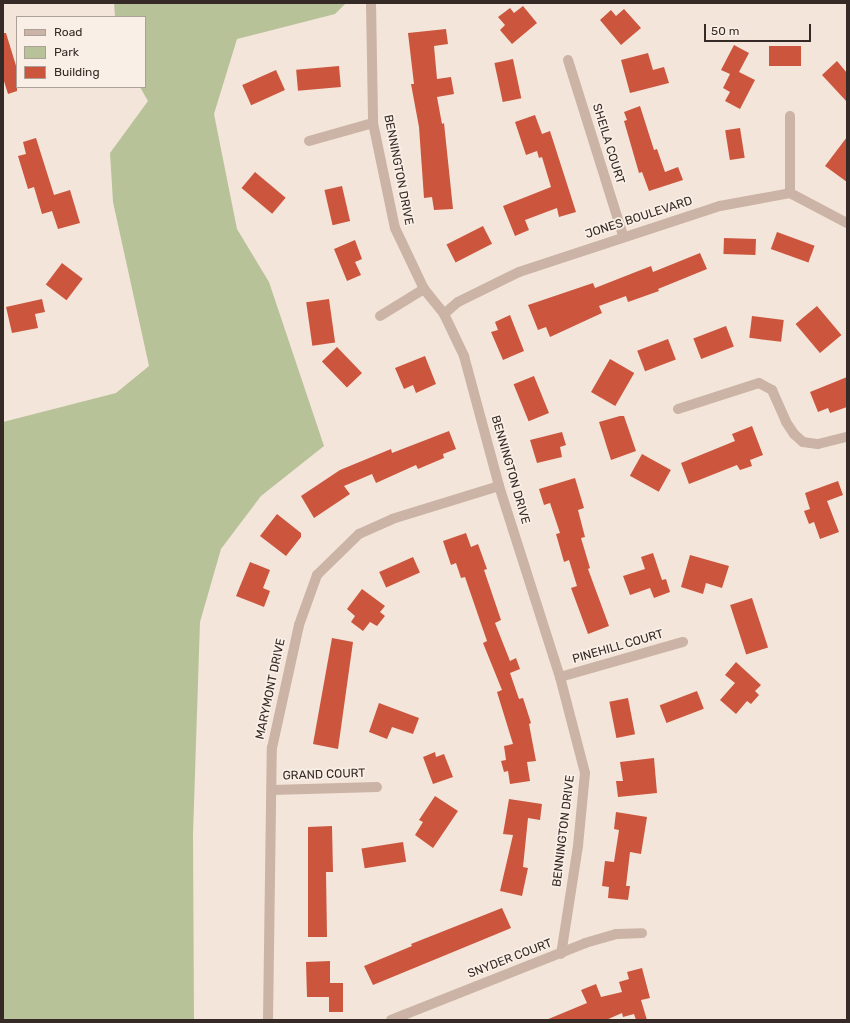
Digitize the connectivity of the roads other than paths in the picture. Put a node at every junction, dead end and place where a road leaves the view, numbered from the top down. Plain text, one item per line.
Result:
1 (371, 3) edge
2 (568, 60) dead end
3 (790, 116) dead end
4 (373, 123) junction
5 (309, 141) dead end
6 (790, 193) junction
7 (847, 223) edge
8 (623, 236) junction
9 (424, 289) junction
10 (444, 314) junction
11 (380, 316) dead end
12 (678, 409) dead end
13 (847, 437) edge
14 (499, 486) junction
15 (683, 642) dead end
16 (560, 677) junction
17 (377, 787) dead end
18 (272, 790) junction
19 (642, 933) dead end
20 (561, 954) junction
21 (268, 1020) edge
22 (391, 1020) edge

1 - 4 street, BENNINGTON DRIVE
2 - 8 street, SHEILA COURT
3 - 6 street
4 - 5 street
4 - 9 street, BENNINGTON DRIVE
6 - 7 street
6 - 8 street, JONES BOULEVARD
8 - 10 street, JONES BOULEVARD
9 - 10 street, BENNINGTON DRIVE
9 - 11 street
10 - 14 street, BENNINGTON DRIVE
12 - 13 street
14 - 16 street, BENNINGTON DRIVE
14 - 18 street, MARYMONT DRIVE
15 - 16 street, PINEHILL COURT
16 - 20 street, BENNINGTON DRIVE
17 - 18 street, GRAND COURT
18 - 21 street, MARYMONT DRIVE
19 - 20 street, SNYDER COURT
20 - 22 street, SNYDER COURT

